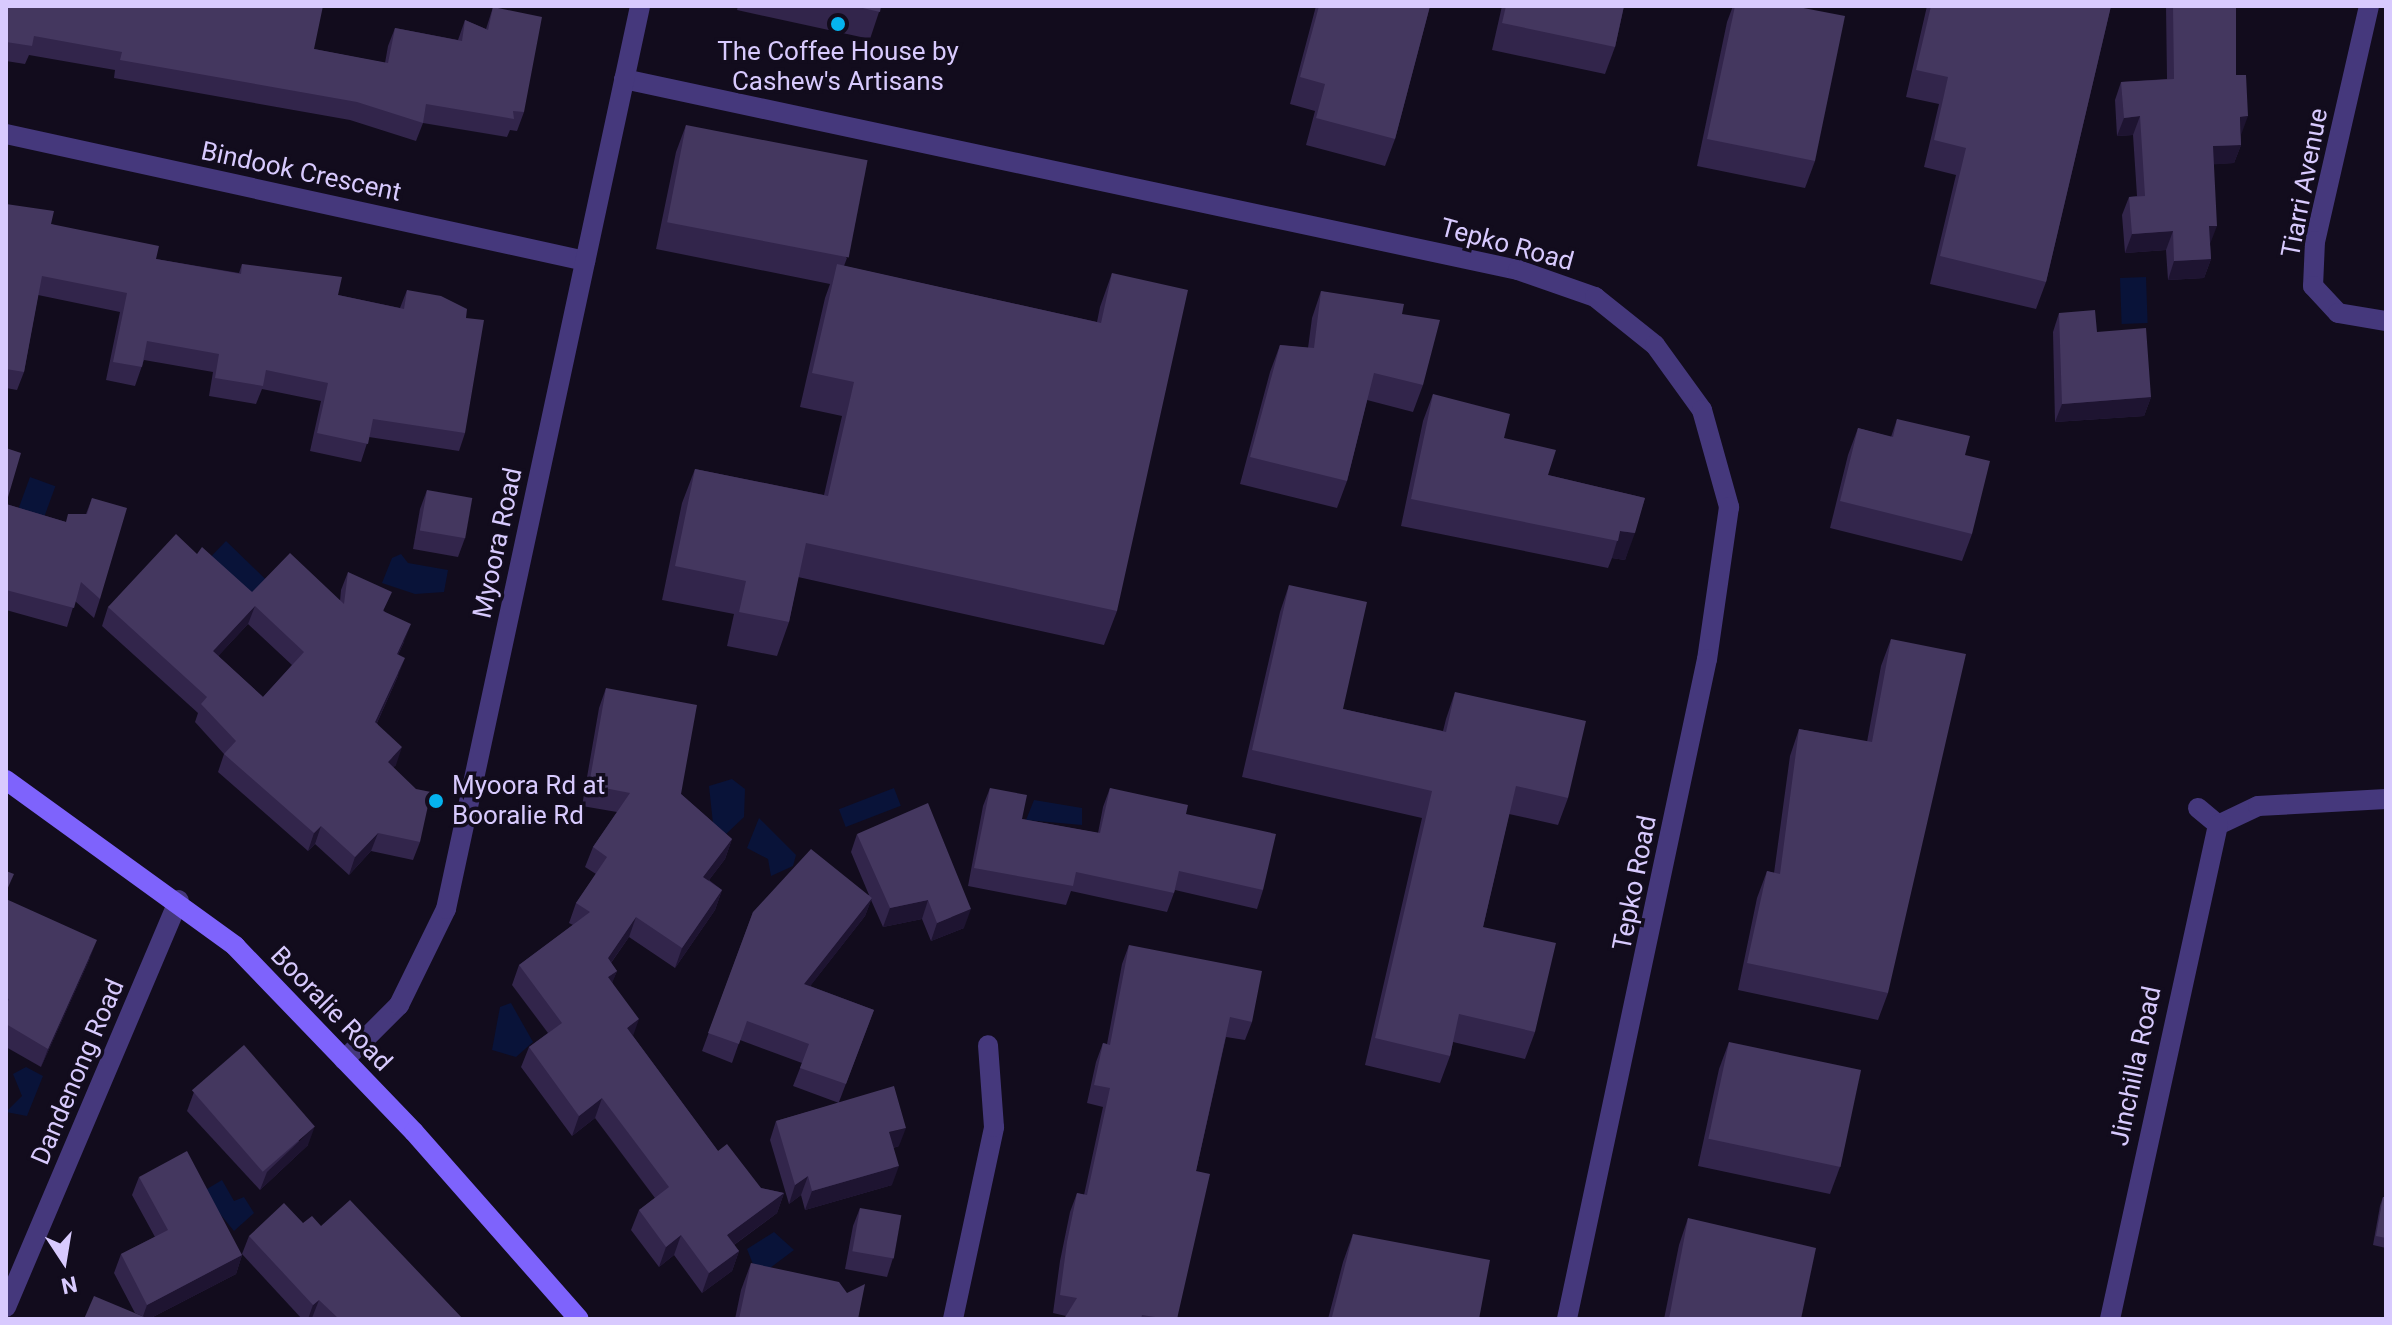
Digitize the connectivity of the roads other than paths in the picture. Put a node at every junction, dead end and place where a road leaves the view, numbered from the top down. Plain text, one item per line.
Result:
1 (640, 6) edge
2 (2369, 6) edge
3 (624, 79) junction
4 (6, 134) edge
5 (585, 261) junction
6 (2386, 321) edge
7 (6, 780) edge
8 (2386, 799) edge
9 (2198, 808) dead end
10 (2218, 825) junction
11 (179, 900) junction
12 (988, 1045) dead end
13 (344, 1060) junction
14 (6, 1307) edge
15 (579, 1319) edge
16 (953, 1319) edge
17 (1567, 1319) edge
18 (2110, 1319) edge

1 - 3 street, Myoora Road
2 - 6 street, Tiarri Avenue
3 - 5 street, Myoora Road
3 - 17 street, Tepko Road
4 - 5 street, Bindook Crescent
5 - 13 street, Myoora Road
7 - 11 street, Booralie Road
8 - 10 street
9 - 10 street
10 - 18 street, Jinchilla Road
11 - 13 street, Booralie Road
11 - 14 street, Dandenong Road
12 - 16 street
13 - 15 street, Booralie Road

